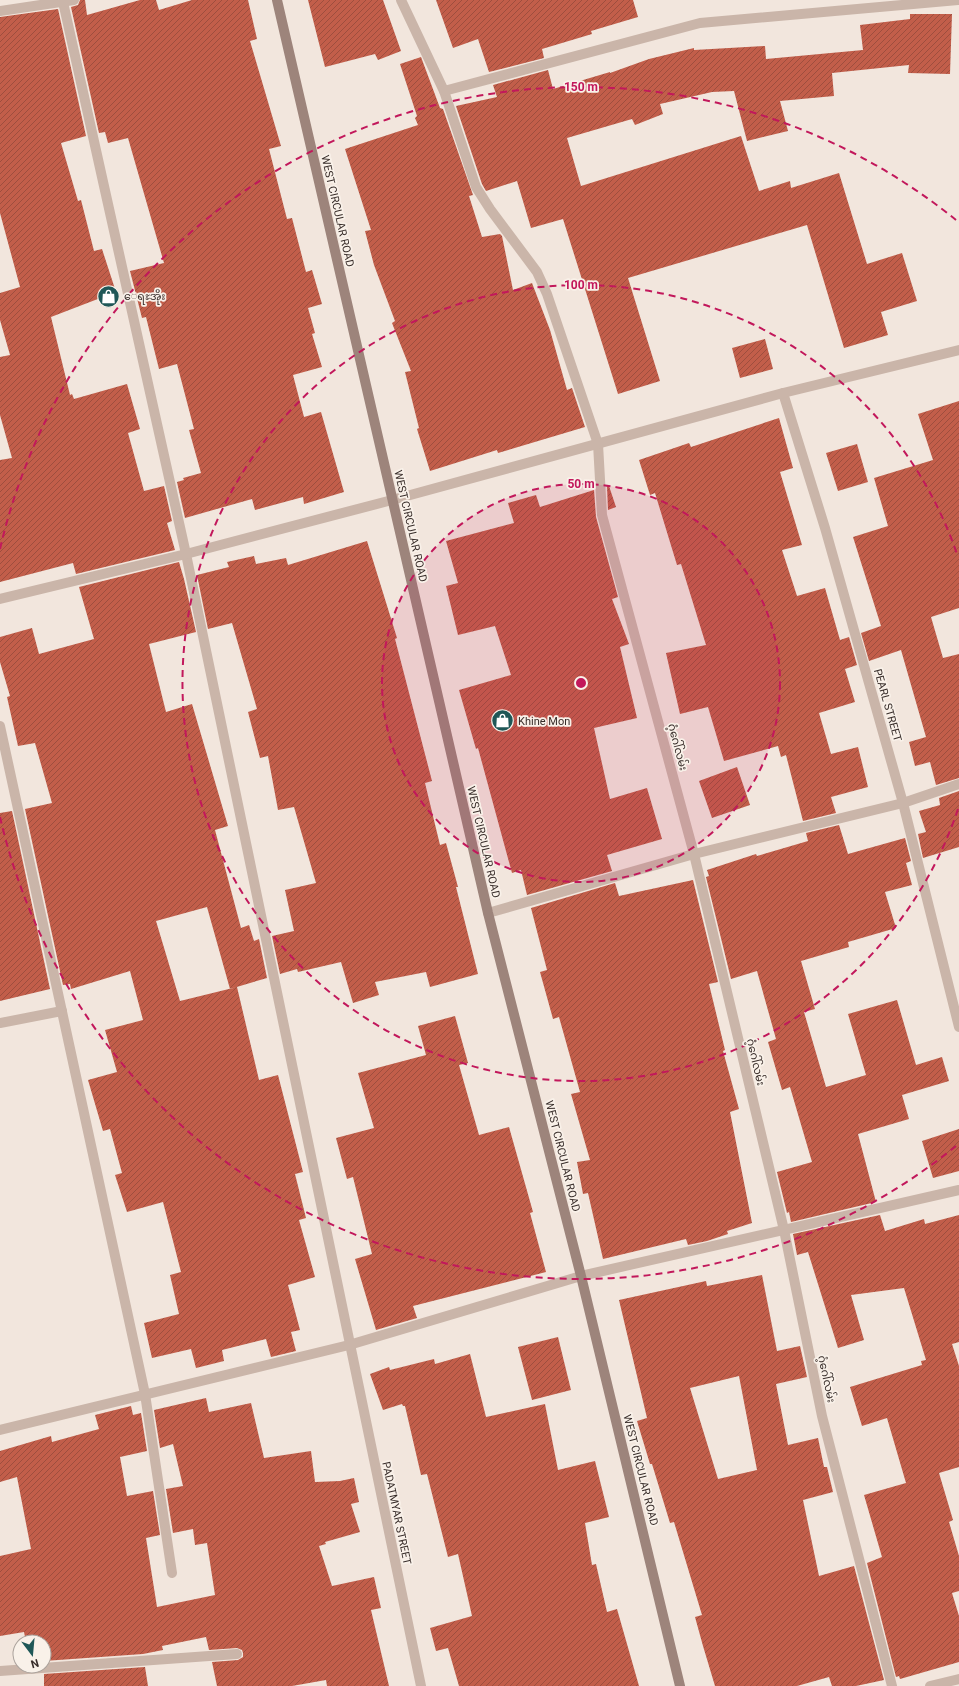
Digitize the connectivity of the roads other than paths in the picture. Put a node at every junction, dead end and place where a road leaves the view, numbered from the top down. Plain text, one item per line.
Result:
1 (74, 0) edge
2 (277, 0) edge
3 (401, 0) edge
4 (958, 0) edge
5 (62, 2) junction
6 (0, 11) edge
7 (444, 91) junction
8 (959, 350) edge
9 (783, 393) junction
10 (598, 444) junction
11 (392, 500) junction
12 (186, 554) junction
13 (0, 599) edge
14 (0, 726) edge
15 (959, 784) edge
16 (903, 803) junction
17 (694, 854) junction
18 (488, 913) junction
19 (62, 1011) junction
20 (0, 1022) edge
21 (959, 1027) edge
22 (959, 1190) edge
23 (784, 1230) junction
24 (581, 1276) junction
25 (349, 1345) junction
26 (145, 1394) junction
27 (0, 1430) edge
28 (172, 1573) dead end
29 (237, 1654) dead end
30 (0, 1672) edge
31 (959, 1679) edge
32 (421, 1686) edge
33 (680, 1686) edge
34 (892, 1686) edge
35 (930, 1686) edge

1 - 5 street
2 - 11 street, WEST CIRCULAR ROAD
3 - 7 street, ဂံ့ဂေါ်လမ်း
4 - 7 street
5 - 6 street
5 - 12 street, PADATMYAR STREET
7 - 10 street, ဂံ့ဂေါ်လမ်း
8 - 9 street
9 - 10 street
9 - 16 street, PEARL STREET
10 - 11 street
10 - 17 street, ဂံ့ဂေါ်လမ်း
11 - 12 street
11 - 18 street, WEST CIRCULAR ROAD
12 - 13 street
12 - 25 street, PADATMYAR STREET
14 - 19 street
15 - 16 street
16 - 17 street
16 - 21 street, PEARL STREET
17 - 18 street
17 - 23 street, ဂံ့ဂေါ်လမ်း
18 - 24 street, WEST CIRCULAR ROAD
19 - 20 street
19 - 26 street
22 - 23 street
23 - 24 street
23 - 34 street, ဂံ့ဂေါ်လမ်း
24 - 25 street
24 - 33 street, WEST CIRCULAR ROAD
25 - 26 street
25 - 32 street, PADATMYAR STREET
26 - 27 street
26 - 28 street
29 - 30 street
31 - 35 street

